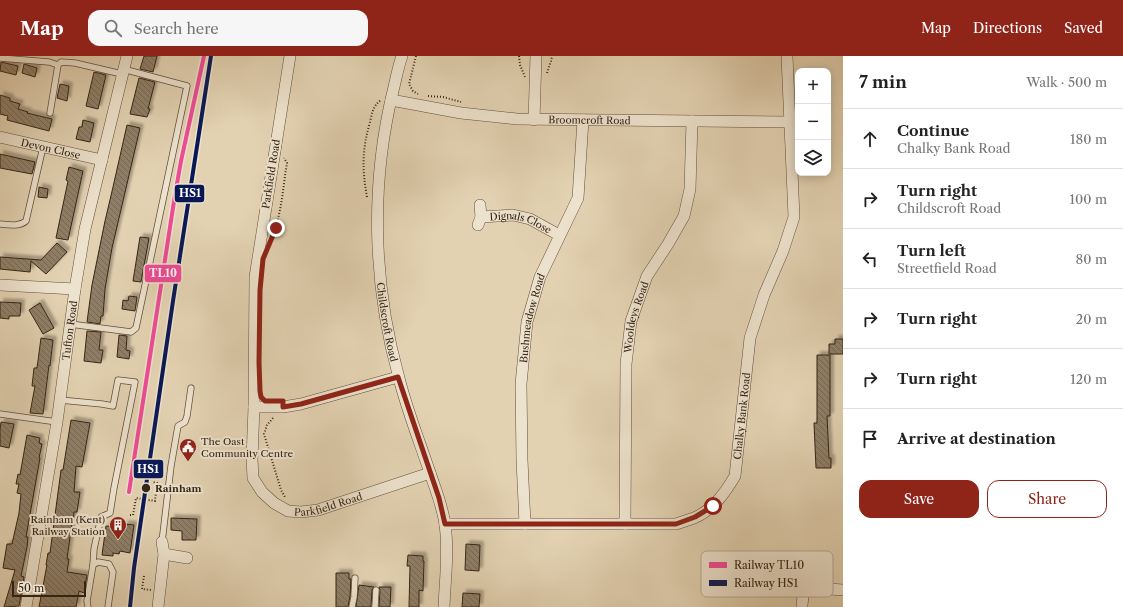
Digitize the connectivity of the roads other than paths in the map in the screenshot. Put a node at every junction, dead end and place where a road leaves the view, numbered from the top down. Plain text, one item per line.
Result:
1 (127, 56) edge
2 (290, 56) edge
3 (402, 56) edge
4 (536, 56) edge
5 (787, 56) edge
6 (0, 58) edge
7 (58, 65) junction
8 (123, 72) junction
9 (387, 99) junction
10 (50, 114) dead end
11 (534, 120) junction
12 (583, 120) junction
13 (692, 121) junction
14 (790, 122) junction
15 (0, 137) edge
16 (43, 147) junction
17 (102, 160) junction
18 (480, 205) dead end
19 (0, 224) edge
20 (559, 236) junction
21 (0, 285) edge
22 (75, 289) junction
23 (70, 324) junction
24 (398, 377) junction
25 (191, 388) dead end
26 (60, 400) junction
27 (254, 407) junction
28 (0, 414) edge
29 (57, 422) junction
30 (430, 473) junction
31 (445, 524) junction
32 (525, 524) junction
33 (625, 524) junction
34 (162, 542) joint
35 (164, 554) junction
36 (187, 558) dead end
37 (93, 565) junction
38 (355, 578) dead end
39 (833, 589) edge
40 (376, 590) dead end
41 (843, 590) edge
42 (803, 597) edge
43 (802, 605) dead end
44 (26, 607) edge
45 (88, 607) edge
46 (108, 607) edge
47 (158, 607) edge
48 (352, 607) edge
49 (375, 607) edge
50 (444, 607) edge

1 - 8 street, Tufton Road
2 - 27 street, Parkfield Road
3 - 9 street, Childscroft Road
4 - 11 street
5 - 14 street, Chalky Bank Road
6 - 7 lane
7 - 8 lane
7 - 10 lane
8 - 17 street, Tufton Road
8 - 23 lane
9 - 11 street, Broomcroft Road
9 - 24 street, Childscroft Road
11 - 12 street, Broomcroft Road
12 - 13 street, Broomcroft Road
12 - 20 street, Bushmeadow Road
13 - 14 street, Broomcroft Road
13 - 33 street, Wooldeys Road
14 - 33 street, Chalky Bank Road
15 - 16 street, Devon Close
16 - 17 street, Devon Close
16 - 19 lane
17 - 22 street, Tufton Road
18 - 20 street, Dignals Close
20 - 32 street, Bushmeadow Road
21 - 22 street
22 - 23 street, Tufton Road
23 - 26 street, Tufton Road
24 - 27 street
24 - 30 street, Childscroft Road
25 - 34 lane
26 - 29 street, Tufton Road
26 - 37 lane
27 - 30 street, Parkfield Road
28 - 29 lane
29 - 44 street, Tufton Road
30 - 31 street, Childscroft Road
31 - 32 street, Chalky Bank Road
31 - 50 street, Childscroft Road
32 - 33 street, Chalky Bank Road
34 - 35 street
35 - 36 street
35 - 47 street
37 - 45 lane
37 - 46 lane
38 - 48 lane
39 - 41 street
40 - 49 lane
42 - 43 street

